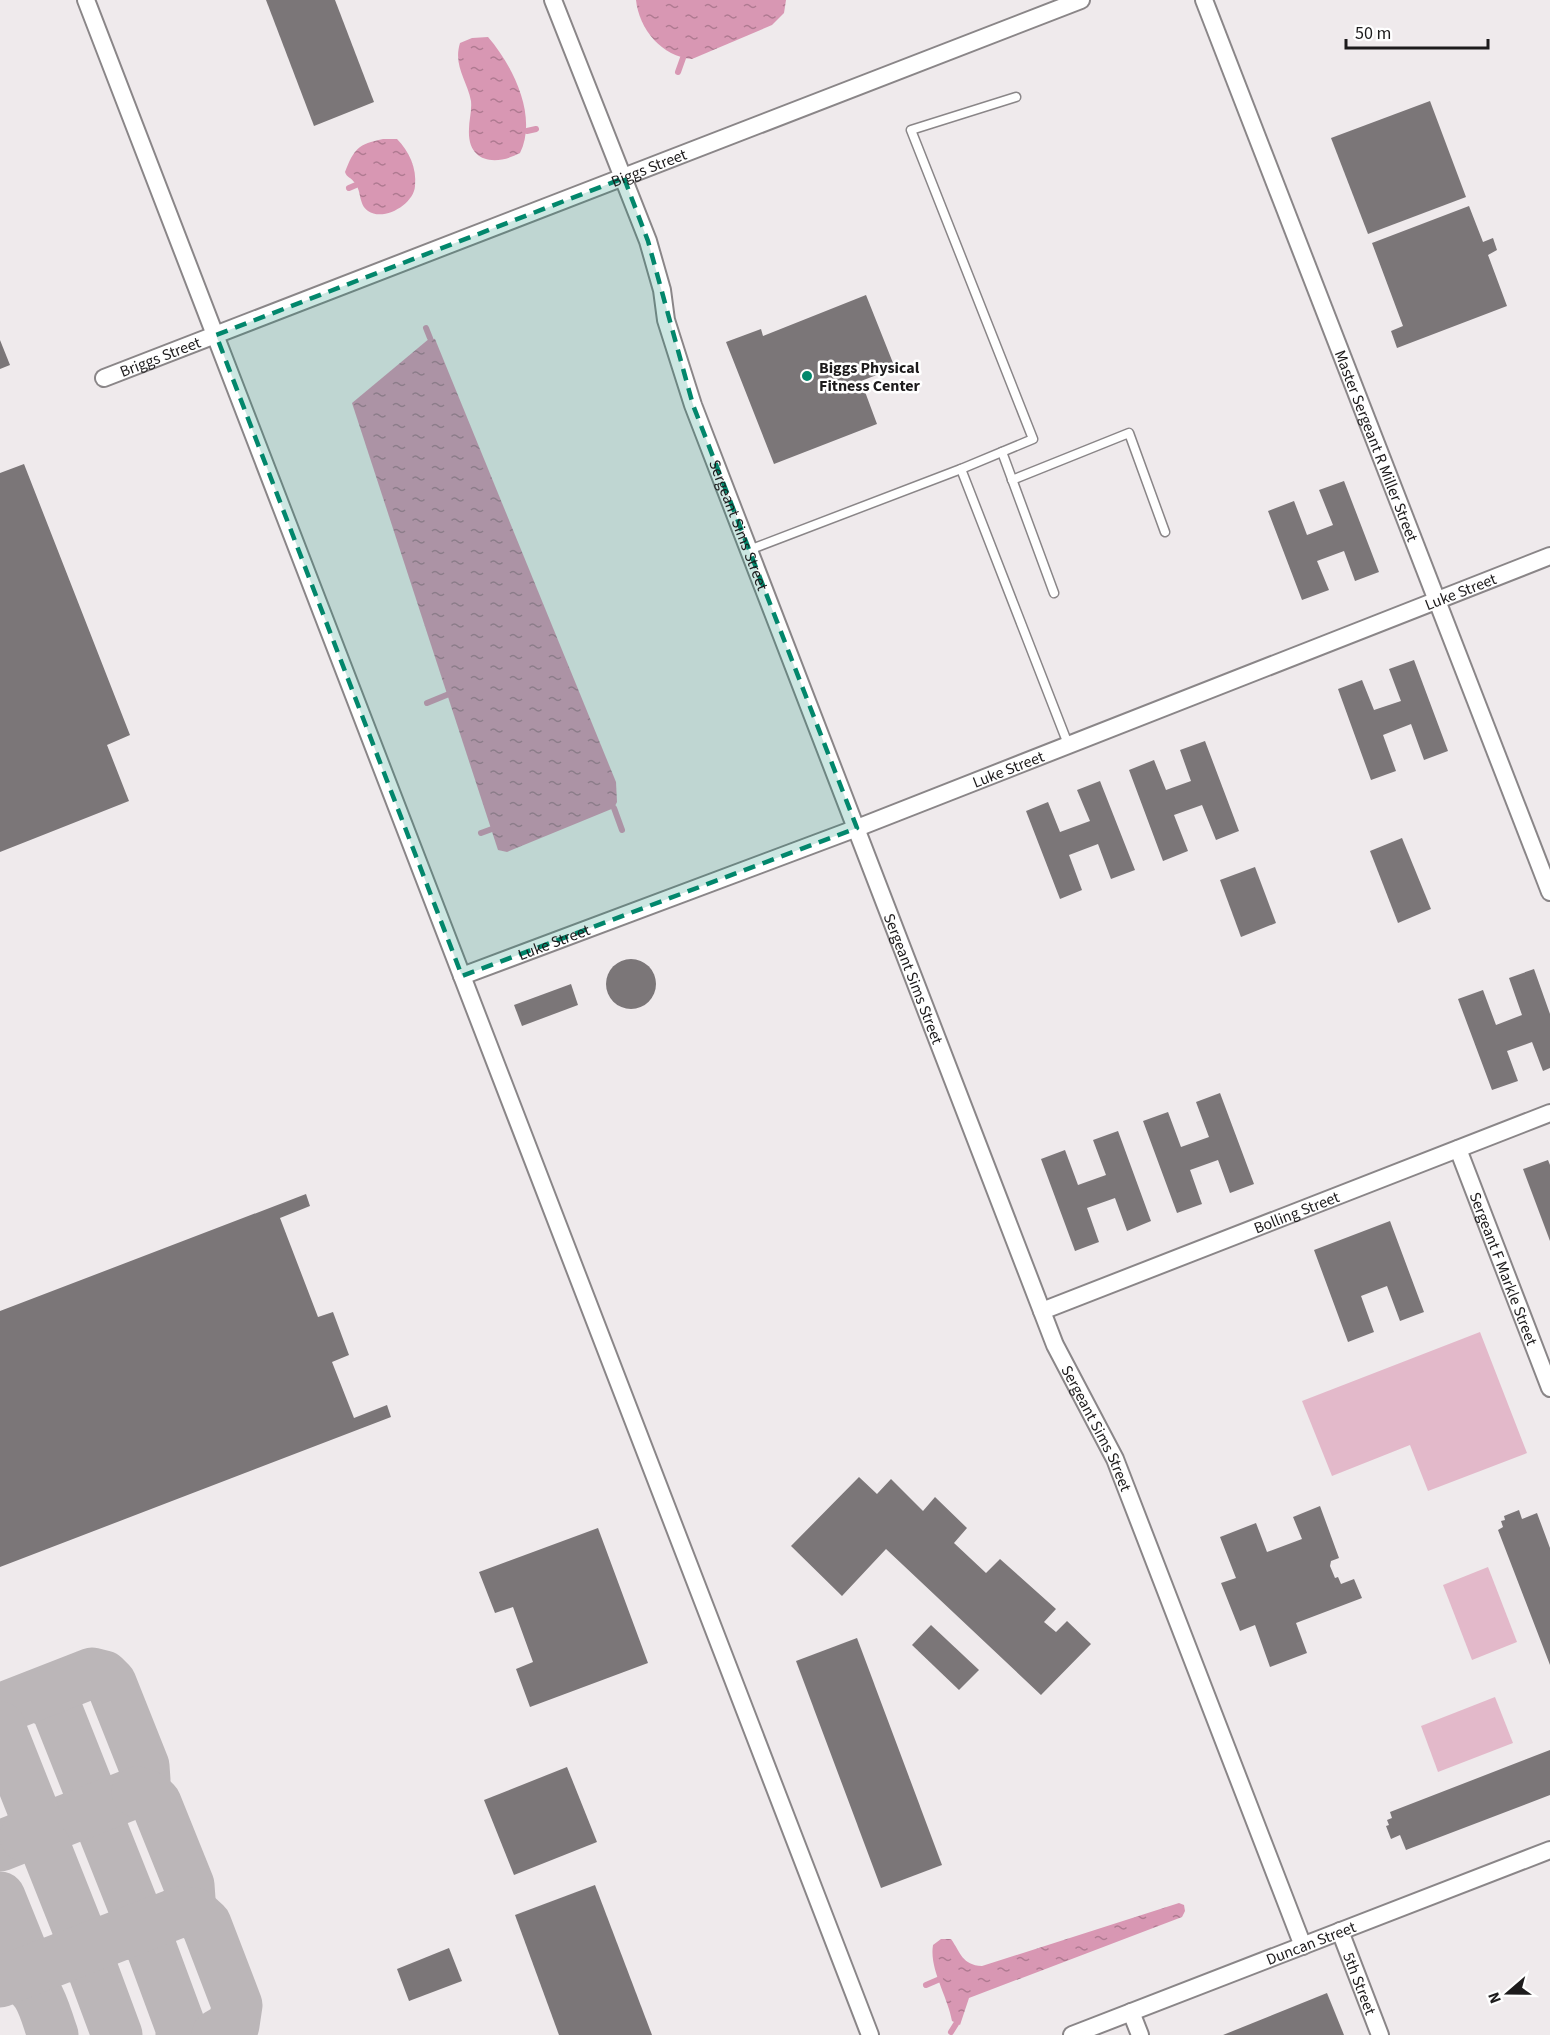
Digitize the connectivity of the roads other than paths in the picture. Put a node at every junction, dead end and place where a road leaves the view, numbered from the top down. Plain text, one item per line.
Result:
1 (86, 0) edge
2 (554, 0) edge
3 (1081, 0) edge
4 (1204, 0) edge
5 (1016, 97) dead end
6 (624, 178) junction
7 (216, 335) junction
8 (104, 378) dead end
9 (1002, 452) junction
10 (961, 469) junction
11 (1012, 480) junction
12 (1165, 532) dead end
13 (749, 550) junction
14 (1550, 556) edge
15 (1054, 592) dead end
16 (1437, 600) junction
17 (1068, 744) junction
18 (857, 828) junction
19 (1550, 892) edge
20 (462, 976) junction
21 (1550, 1113) edge
22 (1458, 1149) junction
23 (1042, 1311) junction
24 (1550, 1388) edge
25 (1550, 1850) edge
26 (1340, 1931) junction
27 (1303, 1946) junction
28 (1131, 2012) junction
29 (870, 2035) edge
30 (1072, 2035) edge
31 (1140, 2035) edge
32 (1380, 2035) edge

1 - 7 street
2 - 6 street, Sergeant Sims Street
3 - 6 street, Biggs Street
4 - 16 street, Master Sergeant R Miller Street
5 - 9 lane
6 - 7 street, Biggs Street
6 - 13 street, Sergeant Sims Street
7 - 8 street, Briggs Street
7 - 20 street
9 - 10 lane
9 - 11 lane
10 - 13 lane
10 - 17 lane
11 - 12 lane
11 - 15 lane
13 - 18 street, Sergeant Sims Street
14 - 16 street, Luke Street
16 - 17 street, Luke Street
16 - 19 street, Master Sergeant R Miller Street
17 - 18 street, Luke Street
18 - 20 street, Luke Street
18 - 23 street, Sergeant Sims Street
20 - 29 street
21 - 22 street, Bolling Street
22 - 23 street, Bolling Street
22 - 24 street, Sergeant F Markle Street
23 - 27 street, Sergeant Sims Street
25 - 26 street, Duncan Street
26 - 27 street, Duncan Street
26 - 32 street, 5th Street
27 - 28 street, Duncan Street
28 - 30 street, Duncan Street
28 - 31 street

